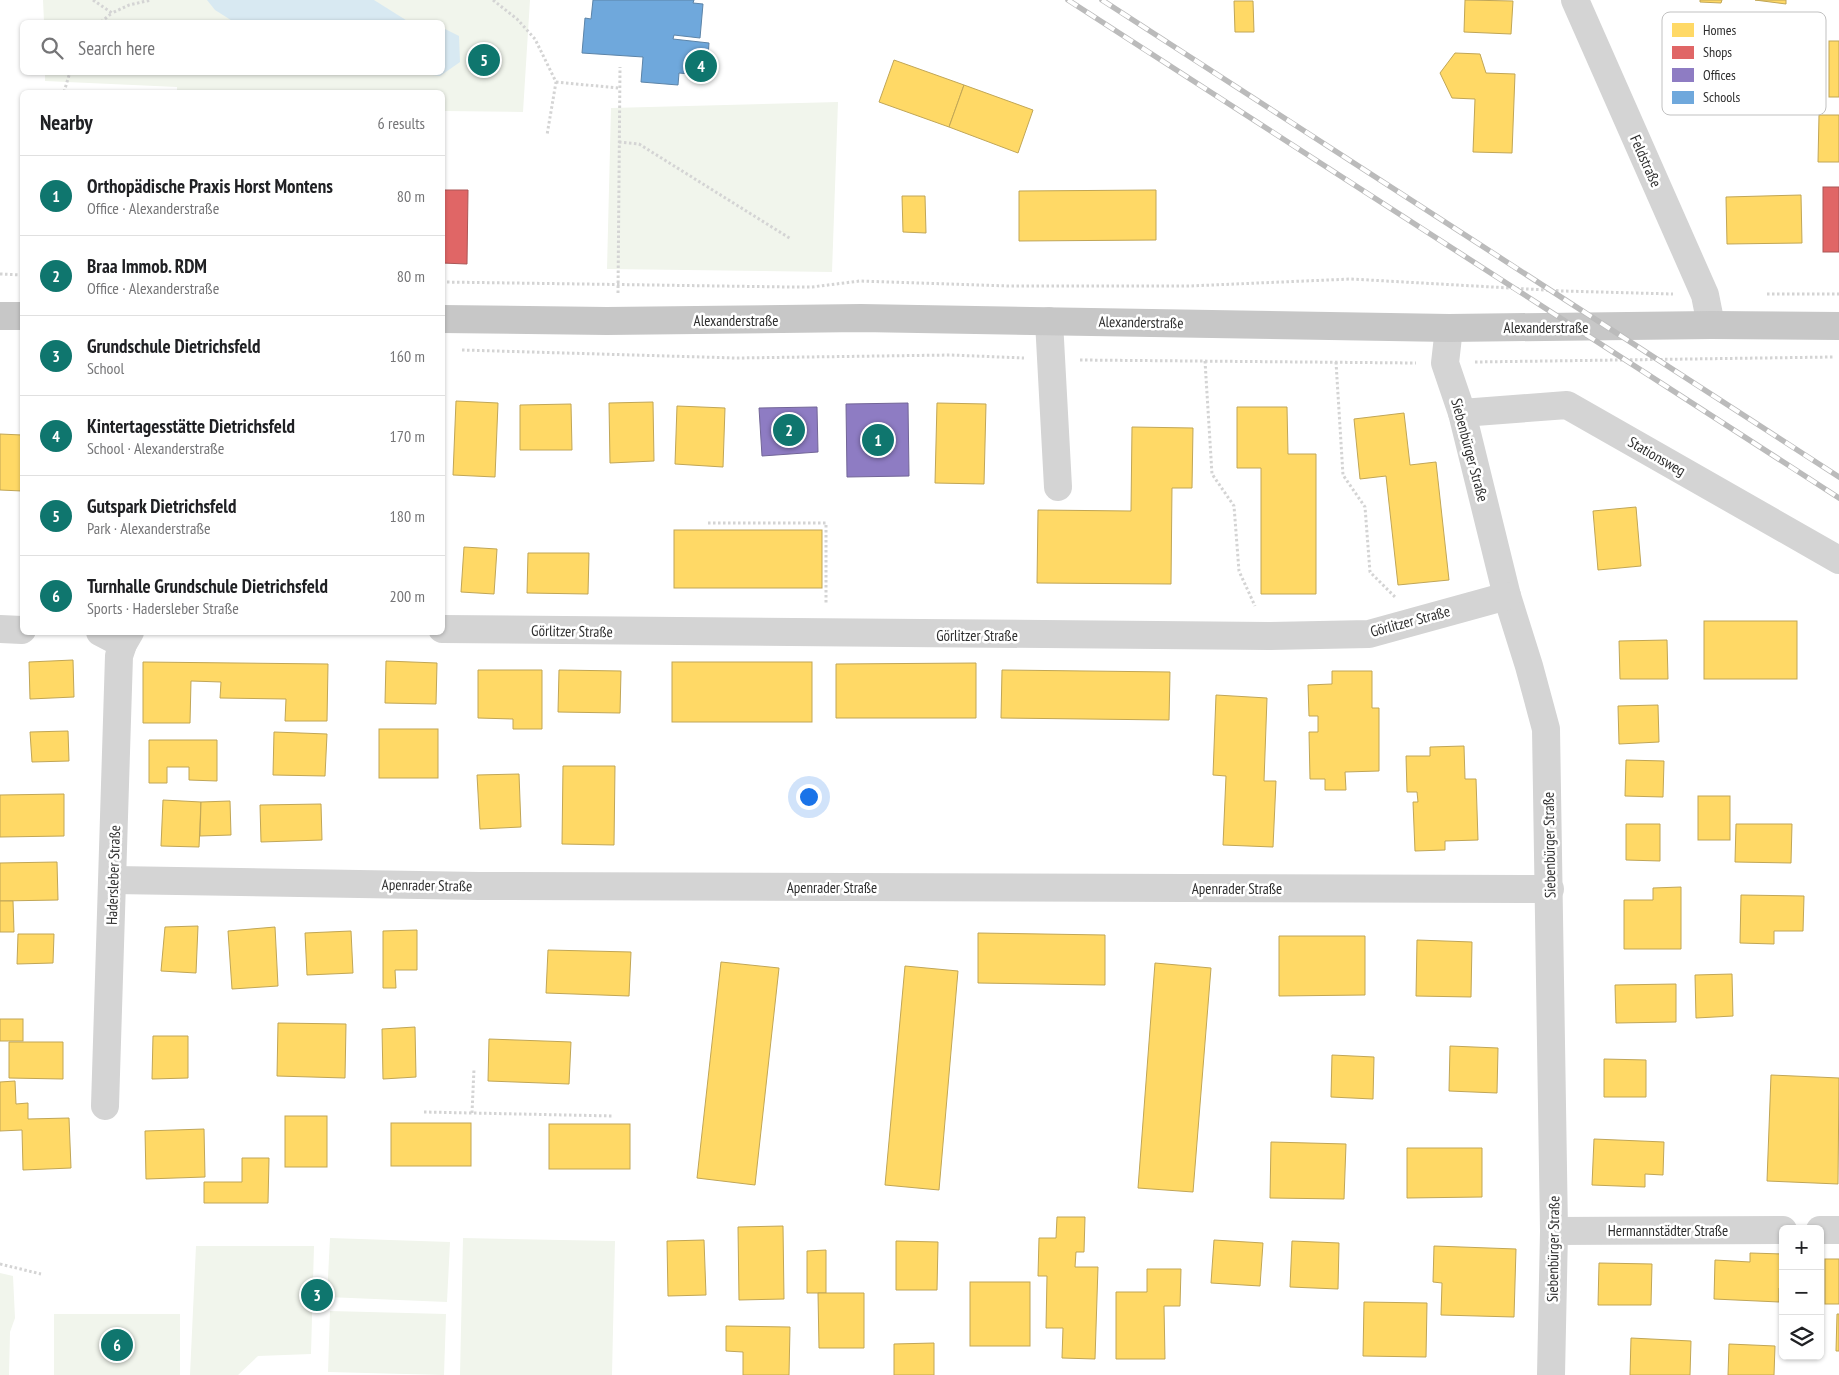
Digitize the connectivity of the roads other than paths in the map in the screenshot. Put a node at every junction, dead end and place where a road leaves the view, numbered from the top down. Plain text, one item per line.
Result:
1 (1575, 0) edge
2 (0, 316) edge
3 (20, 316) edge
4 (445, 319) edge
5 (1049, 320) junction
6 (1711, 324) junction
7 (1839, 326) edge
8 (1450, 328) junction
9 (1462, 413) junction
10 (1058, 487) dead end
11 (1839, 560) edge
12 (1506, 596) junction
13 (0, 629) edge
14 (445, 629) edge
15 (20, 630) edge
16 (117, 636) edge
17 (114, 880) junction
18 (1550, 889) junction
19 (105, 1106) dead end
20 (1779, 1230) edge
21 (1824, 1230) edge
22 (1839, 1230) edge
23 (1554, 1231) junction
24 (1551, 1375) edge

1 - 6 street, Feldstraße
2 - 3 main road
4 - 5 main road, Alexanderstraße
5 - 8 main road, Alexanderstraße
5 - 10 street
6 - 7 main road, Alexanderstraße
6 - 8 main road, Alexanderstraße
8 - 9 street, Siebenbürger Straße
9 - 11 street, Stationsweg
9 - 12 street, Siebenbürger Straße
12 - 14 street, Görlitzer Straße
12 - 18 street, Siebenbürger Straße
13 - 15 street
16 - 17 street, Hadersleber Straße
17 - 18 street, Apenrader Straße
17 - 19 street, Hadersleber Straße
18 - 23 street, Siebenbürger Straße
20 - 23 street, Hermannstädter Straße
21 - 22 street
23 - 24 street, Siebenbürger Straße

